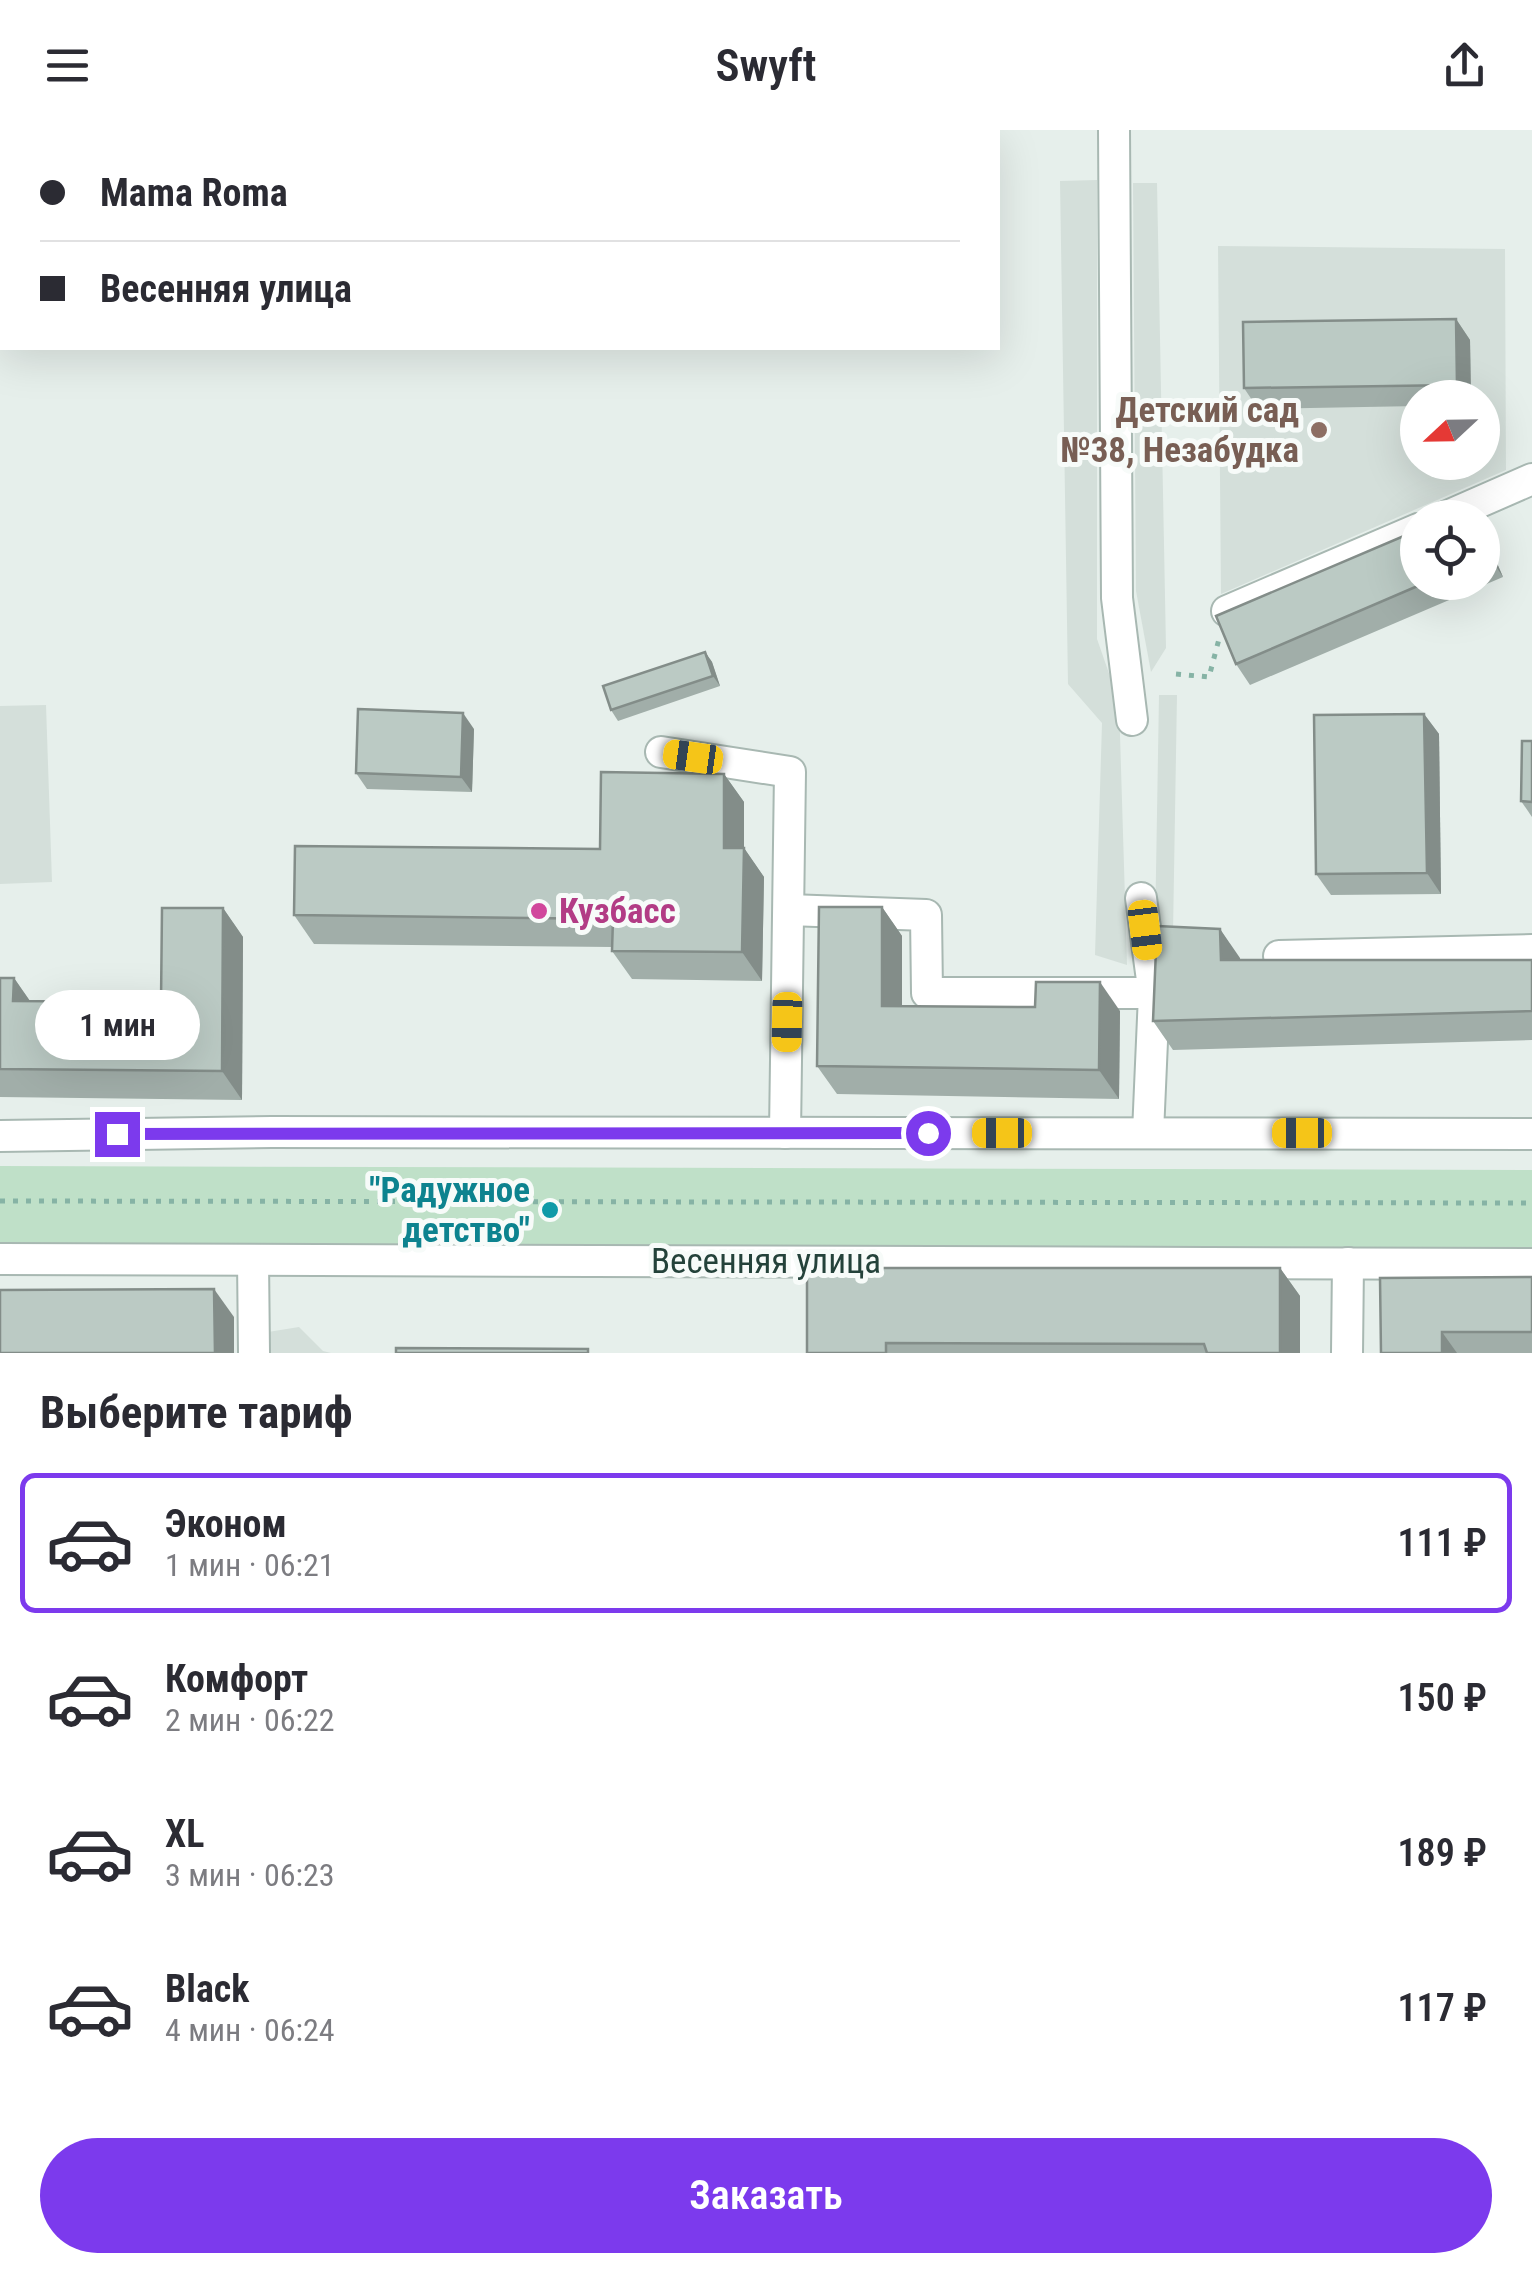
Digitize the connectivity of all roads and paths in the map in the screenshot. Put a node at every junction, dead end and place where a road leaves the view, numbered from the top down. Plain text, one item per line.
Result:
1 (1114, 130) edge
2 (1532, 479) edge
3 (1484, 500) edge
4 (1400, 536) edge
5 (1227, 610) joint
6 (1176, 674) dead end
7 (1132, 720) dead end
8 (661, 752) dead end
9 (1141, 898) dead end
10 (788, 910) junction
11 (1532, 950) edge
12 (1279, 956) edge
13 (1160, 994) junction
14 (785, 1133) junction
15 (1148, 1133) junction
16 (1532, 1134) edge
17 (0, 1136) edge
18 (0, 1202) edge
19 (1532, 1203) edge
20 (0, 1258) edge
21 (253, 1260) junction
22 (1348, 1263) junction
23 (1532, 1264) edge
24 (254, 1353) edge
25 (1347, 1353) edge

1 - 7 street
2 - 3 street
4 - 5 street
5 - 6 path
8 - 10 street
9 - 13 street
10 - 13 street
10 - 14 street
11 - 12 street
13 - 15 street
14 - 15 street
14 - 17 street
15 - 16 street
18 - 19 path
20 - 21 street, Весенняя улица
21 - 22 street, Весенняя улица
21 - 24 street
22 - 23 street, Весенняя улица
22 - 25 street

